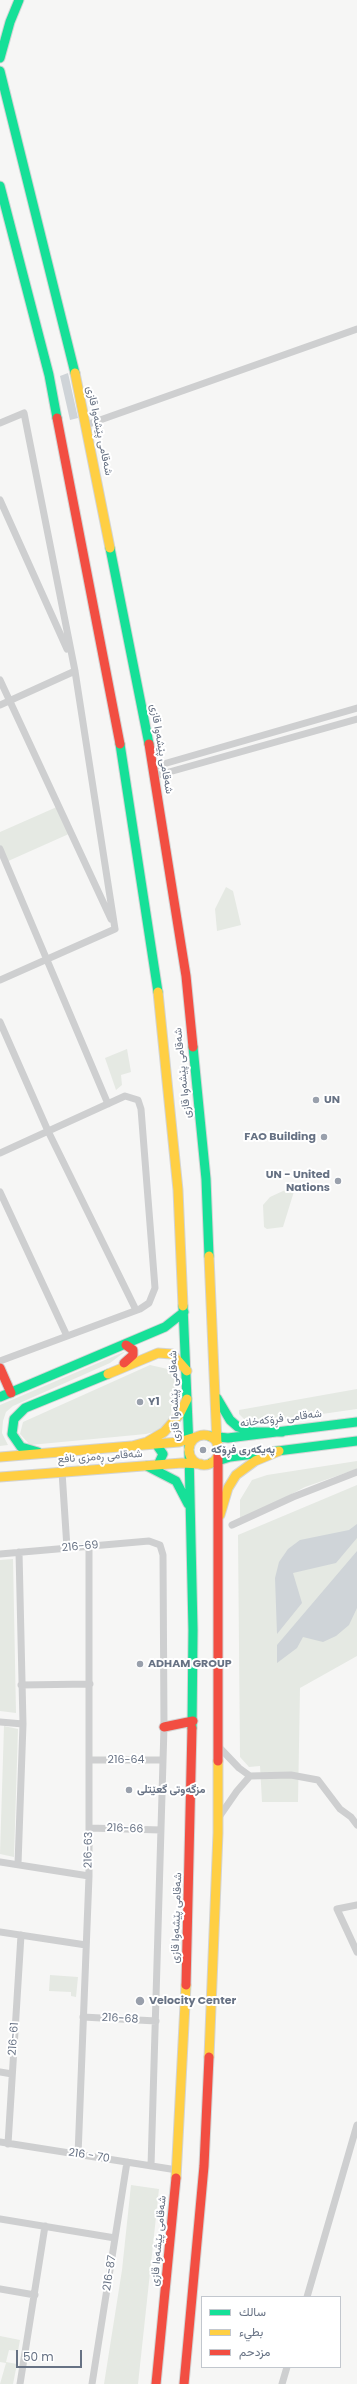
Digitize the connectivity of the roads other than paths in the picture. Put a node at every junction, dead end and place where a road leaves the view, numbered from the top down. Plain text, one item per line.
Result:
1 (19, 0) edge
2 (0, 58) edge
3 (0, 71) edge
4 (0, 186) edge
5 (357, 329) edge
6 (0, 423) edge
7 (86, 425) junction
8 (0, 500) edge
9 (73, 660) junction
10 (75, 671) junction
11 (0, 680) edge
12 (9, 701) junction
13 (0, 705) edge
14 (357, 708) edge
15 (357, 719) edge
16 (154, 772) junction
17 (0, 849) edge
18 (115, 929) junction
19 (47, 959) junction
20 (0, 980) edge
21 (0, 1022) edge
22 (108, 1104) junction
23 (48, 1131) junction
24 (0, 1153) edge
25 (0, 1192) edge
26 (136, 1310) junction
27 (184, 1312) junction
28 (67, 1336) junction
29 (126, 1345) junction
30 (0, 1361) edge
31 (0, 1368) edge
32 (116, 1369) junction
33 (186, 1371) junction
34 (215, 1388) junction
35 (11, 1393) junction
36 (0, 1397) edge
37 (188, 1398) junction
38 (357, 1422) edge
39 (282, 1432) junction
40 (357, 1441) edge
41 (156, 1444) junction
42 (132, 1446) junction
43 (189, 1446) junction
44 (212, 1447) junction
45 (279, 1451) junction
46 (48, 1453) junction
47 (0, 1457) edge
48 (190, 1463) junction
49 (201, 1464) junction
50 (158, 1465) junction
51 (147, 1466) junction
52 (62, 1472) junction
53 (357, 1472) edge
54 (0, 1477) edge
55 (191, 1515) junction
56 (232, 1525) dead end
57 (217, 1528) junction
58 (89, 1546) junction
59 (66, 1548) junction
60 (19, 1552) junction
61 (0, 1554) edge
62 (90, 1684) junction
63 (21, 1685) junction
64 (193, 1721) junction
65 (0, 1722) edge
66 (23, 1724) junction
67 (164, 1727) junction
68 (218, 1746) junction
69 (90, 1760) junction
70 (162, 1760) junction
71 (250, 1776) junction
72 (218, 1819) junction
73 (357, 1825) edge
74 (89, 1828) junction
75 (161, 1830) junction
76 (0, 1862) edge
77 (18, 1864) junction
78 (89, 1876) junction
79 (357, 1905) edge
80 (0, 1932) edge
81 (21, 1935) junction
82 (86, 1945) junction
83 (357, 1952) edge
84 (83, 2017) junction
85 (156, 2021) junction
86 (0, 2072) edge
87 (12, 2074) junction
88 (357, 2125) edge
89 (0, 2142) edge
90 (8, 2144) junction
91 (78, 2155) junction
92 (127, 2162) junction
93 (151, 2166) junction
94 (177, 2170) junction
95 (0, 2219) edge
96 (45, 2226) junction
97 (115, 2238) junction
98 (0, 2289) edge
99 (35, 2295) junction
100 (307, 2296) edge
101 (287, 2368) edge
102 (20, 2384) edge
103 (92, 2384) edge
104 (156, 2384) edge
105 (184, 2384) edge
106 (282, 2384) edge

1 - 2 main road
3 - 7 main road, شەقامی پێشەوا قازی
4 - 27 main road, شەقامی پێشەوا قازی
5 - 7 street
6 - 9 street
7 - 16 main road, شەقامی پێشەوا قازی
8 - 9 street
9 - 10 street
10 - 12 street
10 - 18 street
11 - 12 street
12 - 13 street
12 - 18 street
14 - 16 street
15 - 16 street
16 - 34 main road, شەقامی پێشەوا قازی
17 - 19 street
18 - 19 street
19 - 20 street
19 - 22 street
21 - 23 street
22 - 23 street
22 - 26 street
23 - 24 street
23 - 26 street
25 - 28 street
26 - 28 street
27 - 29 main road
27 - 33 main road, شەقامی پێشەوا قازی
28 - 30 street
29 - 32 main road
29 - 35 main road
31 - 35 main road
32 - 33 main road
32 - 46 main road
33 - 37 main road, شەقامی پێشەوا قازی
34 - 39 main road
34 - 44 main road, شەقامی پێشەوا قازی
35 - 36 main road
37 - 42 main road
37 - 43 main road, شەقامی پێشەوا قازی
38 - 39 main road, شەقامی فڕۆکەخانە
39 - 44 main road, شەقامی فڕۆکەخانە
40 - 45 main road
41 - 42 main road, شەقامی ڕەمزی نافع
41 - 43 main road, شەقامی ڕەمزی نافع
41 - 50 main road
42 - 46 main road, شەقامی ڕەمزی نافع
43 - 44 main road, شەقامی پێشەوا قازی
43 - 48 main road, شەقامی پێشەوا قازی
43 - 49 main road, شەقامی پێشەوا قازی
44 - 45 main road
44 - 49 main road
44 - 57 main road, شەقامی پێشەوا قازی
45 - 57 main road
46 - 47 main road, شەقامی ڕەمزی نافع
48 - 49 main road, شەقامی ڕەمزی نافع
48 - 50 main road, شەقامی ڕەمزی نافع
48 - 55 main road, شەقامی پێشەوا قازی
50 - 51 main road, شەقامی ڕەمزی نافع
51 - 52 main road, شەقامی ڕەمزی نافع
51 - 55 main road
52 - 54 main road, شەقامی ڕەمزی نافع
52 - 59 street
53 - 56 street
55 - 64 main road, شەقامی پێشەوا قازی
57 - 68 main road, شەقامی پێشەوا قازی
58 - 59 street, 216-69
58 - 62 street, 216-63
58 - 67 street, 216-69
59 - 60 street, 216-69
60 - 61 street, 216-69
60 - 63 street
62 - 63 street
62 - 69 street, 216-63
63 - 66 street
64 - 67 main road
64 - 94 main road, شەقامی پێشەوا قازی
65 - 66 street
66 - 77 street
67 - 70 street
68 - 71 street
68 - 72 main road, شەقامی پێشەوا قازی
69 - 70 street, 216-64
69 - 74 street, 216-63
70 - 75 street
71 - 72 street
71 - 73 street
72 - 105 main road, شەقامی پێشەوا قازی
74 - 75 street, 216-66
74 - 78 street, 216-63
75 - 85 street
76 - 77 street
77 - 78 street
78 - 82 street, 216-63
79 - 83 street
80 - 81 street
81 - 82 street
81 - 87 street, 216-61
82 - 84 street, 216-63
84 - 85 street, 216-68
84 - 91 street, 216-63
85 - 93 street
86 - 87 street
87 - 90 street, 216-61
88 - 100 street
89 - 90 street, 216 - 70
90 - 91 street, 216 - 70
91 - 92 street, 216 - 70
92 - 93 street, 216 - 70
92 - 97 street, 216-87
93 - 94 street, 216 - 70
94 - 104 main road, شەقامی پێشەوا قازی
95 - 96 street
96 - 97 street
96 - 99 street
97 - 103 street, 216-87
98 - 99 street
99 - 102 street
101 - 106 street

